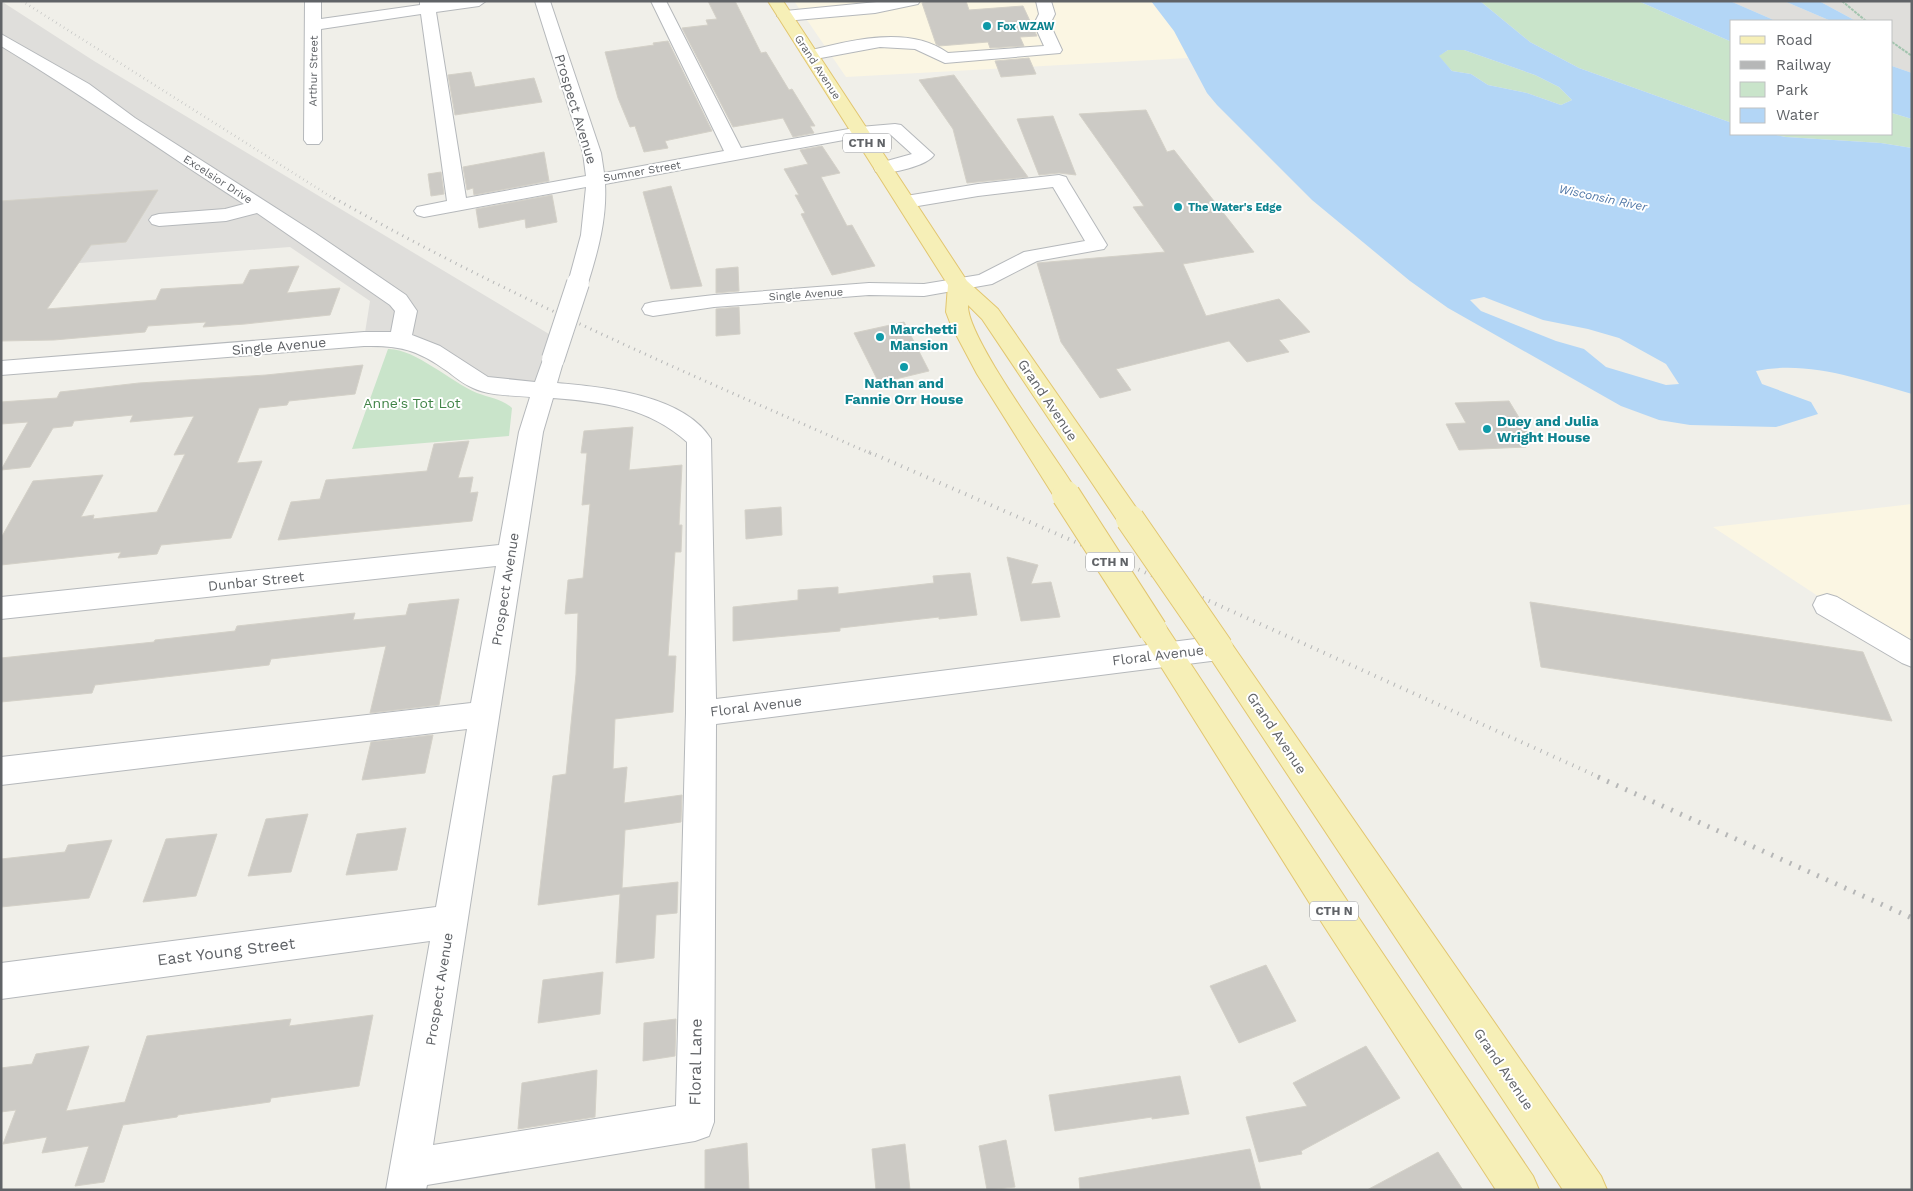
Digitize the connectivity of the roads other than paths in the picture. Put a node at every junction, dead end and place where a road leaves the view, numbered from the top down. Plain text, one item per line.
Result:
1 (313, 1) edge
2 (479, 1) edge
3 (542, 1) edge
4 (658, 1) edge
5 (913, 1) edge
6 (1043, 1) edge
7 (428, 5) edge
8 (780, 9) edge
9 (313, 25) junction
10 (1, 39) edge
11 (810, 55) junction
12 (860, 132) junction
13 (312, 140) dead end
14 (735, 155) junction
15 (883, 168) junction
16 (596, 180) junction
17 (906, 202) junction
18 (456, 205) junction
19 (260, 206) junction
20 (424, 211) dead end
21 (159, 220) dead end
22 (959, 284) junction
23 (653, 309) dead end
24 (400, 339) junction
25 (1, 368) edge
26 (544, 390) junction
27 (510, 554) junction
28 (1827, 605) dead end
29 (1, 608) edge
30 (1161, 642) junction
31 (1220, 648) junction
32 (1912, 655) edge
33 (484, 714) junction
34 (701, 714) junction
35 (1, 771) edge
36 (450, 922) junction
37 (1, 980) edge
38 (408, 1179) edge
39 (1519, 1190) edge
40 (1586, 1190) edge

1 - 9 street, Arthur Street
2 - 7 street
3 - 16 street, Prospect Avenue
4 - 14 street
5 - 8 street
6 - 11 street
7 - 9 street
7 - 18 street
8 - 11 main road, Grand Avenue / CTH N
9 - 13 street, Arthur Street
10 - 19 street, Excelsior Drive
11 - 12 main road, Grand Avenue / CTH N
12 - 14 street, Sumner Street
12 - 15 main road, Grand Avenue / CTH N
12 - 15 street, Sumner Street
14 - 16 street, Sumner Street
15 - 17 main road, Grand Avenue / CTH N
16 - 18 street, Sumner Street
16 - 26 street, Prospect Avenue, bridge
17 - 22 main road, Grand Avenue / CTH N
17 - 22 street, Single Avenue
18 - 20 street, Sumner Street
19 - 21 street
19 - 24 street, Excelsior Drive
22 - 23 street, Single Avenue
22 - 30 main road, CTH N, bridge
22 - 31 main road, Grand Avenue / CTH N, bridge
24 - 25 street, Single Avenue
24 - 26 street, Single Avenue
26 - 27 street, Prospect Avenue
26 - 34 street, Floral Avenue
27 - 29 street, Dunbar Street
27 - 33 street, Prospect Avenue
28 - 32 street
30 - 31 street, Floral Avenue
30 - 34 street, Floral Avenue
30 - 39 main road, CTH N
31 - 40 main road, Grand Avenue / CTH N
33 - 35 street
33 - 36 street, Prospect Avenue
34 - 38 street, Floral Lane
36 - 37 street, East Young Street
36 - 38 street, Prospect Avenue

